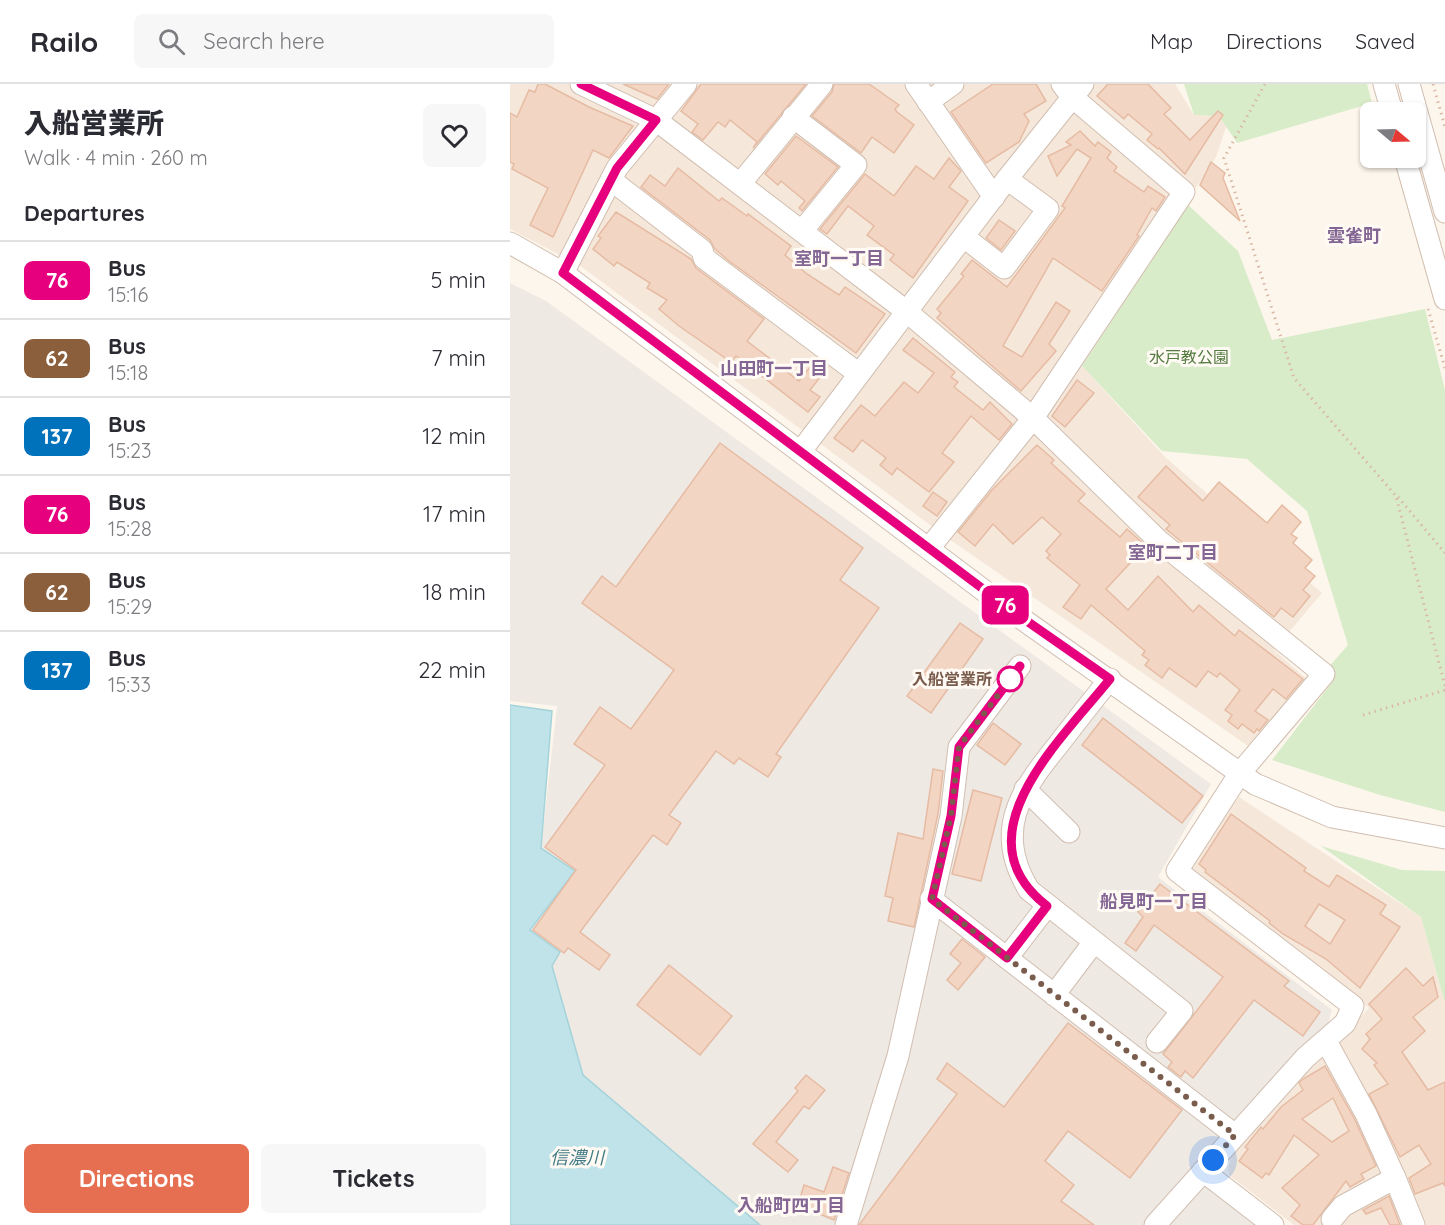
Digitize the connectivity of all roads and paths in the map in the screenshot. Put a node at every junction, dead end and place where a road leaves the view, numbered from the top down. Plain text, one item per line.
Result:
1 (581, 84) edge
2 (686, 84) edge
3 (822, 84) edge
4 (916, 84) edge
5 (953, 84) edge
6 (1265, 84) edge
7 (1384, 84) edge
8 (1409, 84) edge
9 (1433, 84) edge
10 (1072, 88) edge
11 (928, 102) junction
12 (1389, 102) edge
13 (793, 117) junction
14 (656, 120) junction
15 (1445, 127) edge
16 (1408, 168) edge
17 (1007, 179) junction
18 (611, 180) junction
19 (740, 184) junction
20 (994, 197) junction
21 (1445, 212) edge
22 (802, 231) junction
23 (964, 237) junction
24 (510, 243) edge
25 (563, 273) junction
26 (1445, 299) edge
27 (906, 311) junction
28 (859, 374) junction
29 (1033, 418) junction
30 (801, 451) junction
31 (1396, 496) junction
32 (930, 547) junction
33 (1445, 553) edge
34 (1020, 666) dead end
35 (1110, 679) junction
36 (1445, 688) edge
37 (1363, 716) dead end
38 (1240, 773) junction
39 (1025, 789) junction
40 (1069, 832) dead end
41 (1445, 838) edge
42 (932, 899) junction
43 (1047, 906) junction
44 (1094, 942) junction
45 (1007, 958) junction
46 (1054, 995) junction
47 (1326, 1041) junction
48 (1157, 1042) dead end
49 (1229, 1142) junction
50 (1203, 1171) junction
51 (1395, 1178) junction
52 (1332, 1219) dead end
53 (846, 1225) edge
54 (1155, 1225) edge
55 (1273, 1225) edge
56 (1414, 1225) edge

1 - 14 street
2 - 14 street
3 - 13 street
4 - 11 street
5 - 11 street
6 - 31 path
7 - 12 street
8 - 21 street
9 - 15 path
10 - 17 street
10 - 29 street
11 - 20 street
13 - 19 street
13 - 22 street
14 - 18 street
14 - 19 street
16 - 26 street
17 - 20 street
17 - 23 street
18 - 25 street
18 - 28 street
19 - 22 street
20 - 23 street
22 - 27 street
23 - 27 street
24 - 25 street
25 - 30 street
27 - 28 street
27 - 29 street
28 - 30 street
29 - 32 street
29 - 38 street
30 - 32 street
31 - 33 path
31 - 36 path
32 - 35 street
34 - 42 street
35 - 38 street
35 - 39 street
36 - 37 path
38 - 41 street
38 - 47 street
39 - 40 street
39 - 43 street
42 - 45 street
42 - 53 street
43 - 44 street
43 - 45 street
44 - 46 street
44 - 48 street
45 - 46 street
46 - 49 street
47 - 49 street
47 - 51 street
49 - 50 street
50 - 54 street
50 - 55 street
51 - 52 street
51 - 56 street

